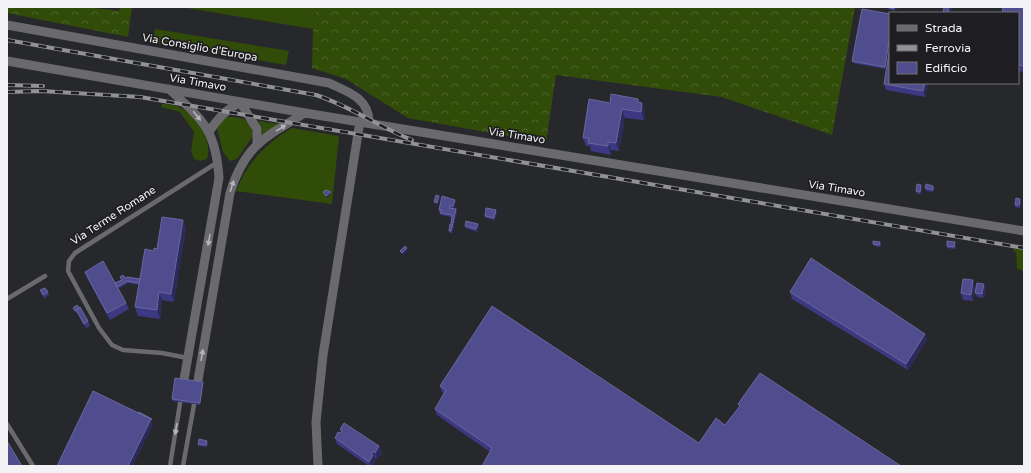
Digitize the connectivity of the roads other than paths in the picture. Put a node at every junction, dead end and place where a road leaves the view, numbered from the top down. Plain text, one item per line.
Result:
1 (7, 25) edge
2 (7, 61) edge
3 (169, 89) junction
4 (240, 102) junction
5 (305, 113) junction
6 (364, 122) junction
7 (209, 132) junction
8 (256, 144) junction
9 (218, 162) junction
10 (1024, 231) edge
11 (45, 276) dead end
12 (7, 299) edge
13 (188, 358) junction
14 (182, 391) joint
15 (196, 394) joint
16 (7, 424) edge
17 (32, 466) edge
18 (170, 466) edge
19 (184, 466) edge
20 (318, 466) edge

1 - 6 street, Via Consiglio d'Europa
2 - 3 street, Via Timavo
3 - 4 street, Via Timavo
3 -> 7 street
4 - 5 street, Via Timavo
4 - 7 street
4 - 8 street
5 - 6 street, Via Timavo
8 -> 5 street
6 - 10 street, Via Timavo
6 - 20 street
7 - 9 street
15 -> 8 street
9 -> 13 street
9 - 13 lane, Via Terme Romane
11 - 12 lane
13 - 14 street
14 -> 18 lane
15 - 19 lane
16 - 17 lane

